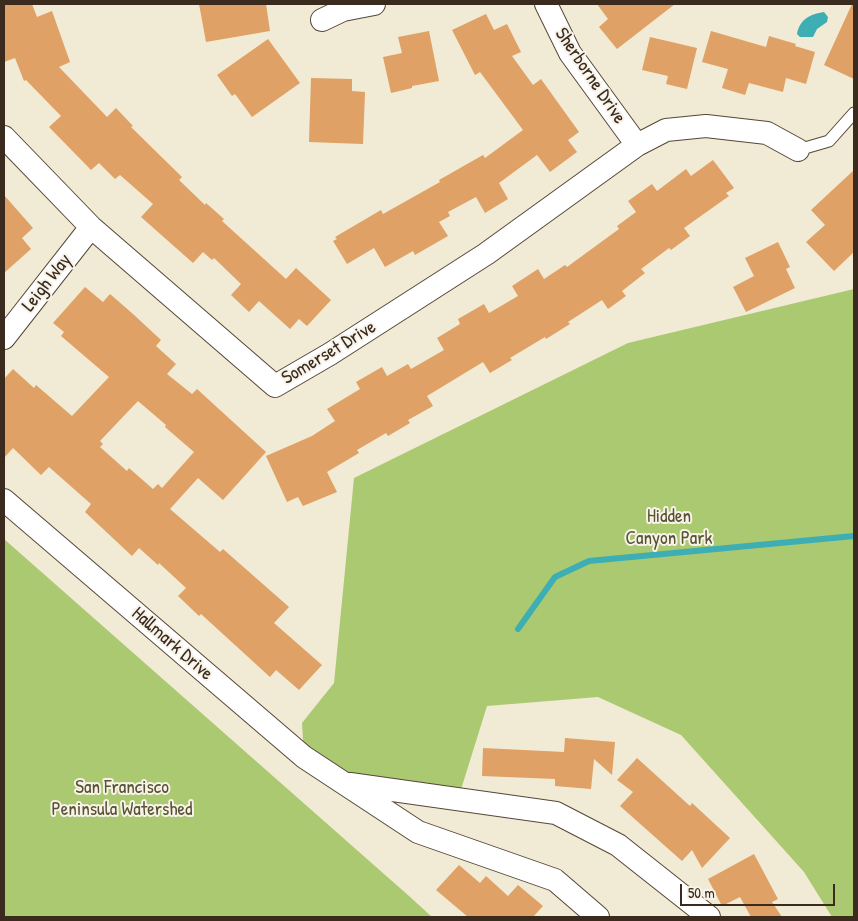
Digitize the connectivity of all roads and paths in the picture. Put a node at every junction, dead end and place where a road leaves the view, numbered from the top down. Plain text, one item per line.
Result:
1 (374, 4) edge
2 (546, 4) edge
3 (322, 20) dead end
4 (854, 113) edge
5 (4, 137) edge
6 (637, 146) junction
7 (798, 150) joint
8 (91, 227) junction
9 (4, 338) edge
10 (4, 500) edge
11 (344, 783) junction
12 (598, 917) edge
13 (709, 917) edge

1 - 3 street
2 - 6 street, Sherborne Drive
4 - 7 lane
5 - 8 street, Somerset Drive
6 - 7 street
6 - 8 street, Somerset Drive
8 - 9 street, Leigh Way
10 - 11 street, Hallmark Drive
11 - 12 street, Hallmark Drive
11 - 13 street, Hallmark Drive

